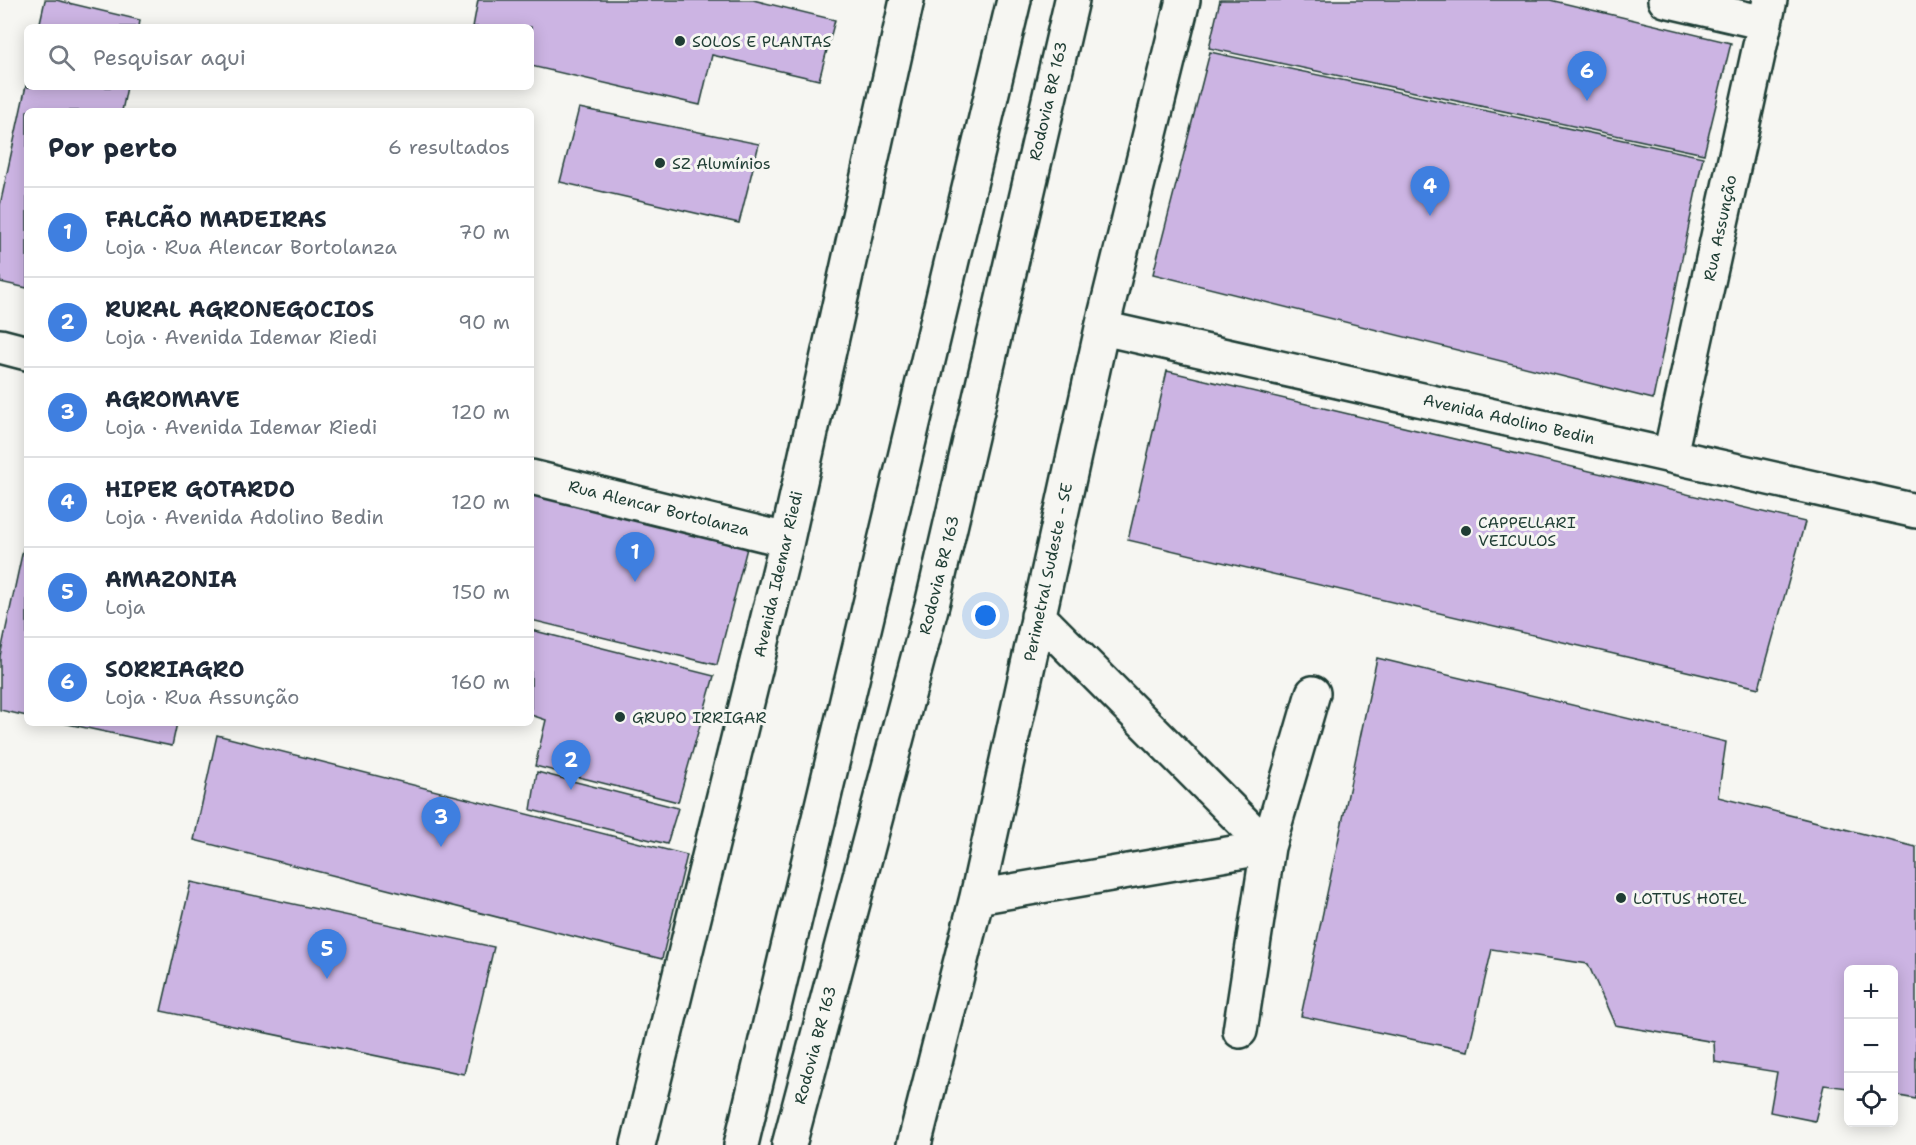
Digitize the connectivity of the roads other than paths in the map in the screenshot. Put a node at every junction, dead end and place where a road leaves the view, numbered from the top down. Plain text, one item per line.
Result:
1 (907, 0) edge
2 (1014, 0) edge
3 (1072, 0) edge
4 (1085, 0) edge
5 (1183, 0) edge
6 (1665, 0) edge
7 (1768, 12) edge
8 (1063, 37) junction
9 (1102, 328) junction
10 (0, 346) edge
11 (24, 352) edge
12 (1670, 455) junction
13 (534, 478) edge
14 (1916, 511) edge
15 (787, 540) junction
16 (1038, 616) junction
17 (1313, 693) dead end
18 (1268, 847) junction
19 (976, 897) junction
20 (1240, 1031) dead end
21 (638, 1145) edge
22 (741, 1145) edge
23 (789, 1145) edge
24 (914, 1145) edge

1 - 15 main road, Avenida Idemar Riedi
2 - 22 main road
3 - 8 main road, Rodovia BR 163
4 - 8 main road
5 - 9 main road, Perimetral Sudeste - SE
6 - 7 main road
7 - 12 main road, Rua Assunção
8 - 23 main road, Rodovia BR 163
9 - 12 main road, Avenida Adolino Bedin
9 - 16 main road, Perimetral Sudeste - SE
10 - 11 main road
12 - 14 main road, Avenida Adolino Bedin
13 - 15 main road, Rua Alencar Bortolanza
15 - 21 main road, Avenida Idemar Riedi
16 - 18 main road
16 - 19 main road, Perimetral Sudeste - SE
17 - 18 main road
18 - 19 main road
18 - 20 main road
19 - 24 main road, Perimetral Sudeste - SE

